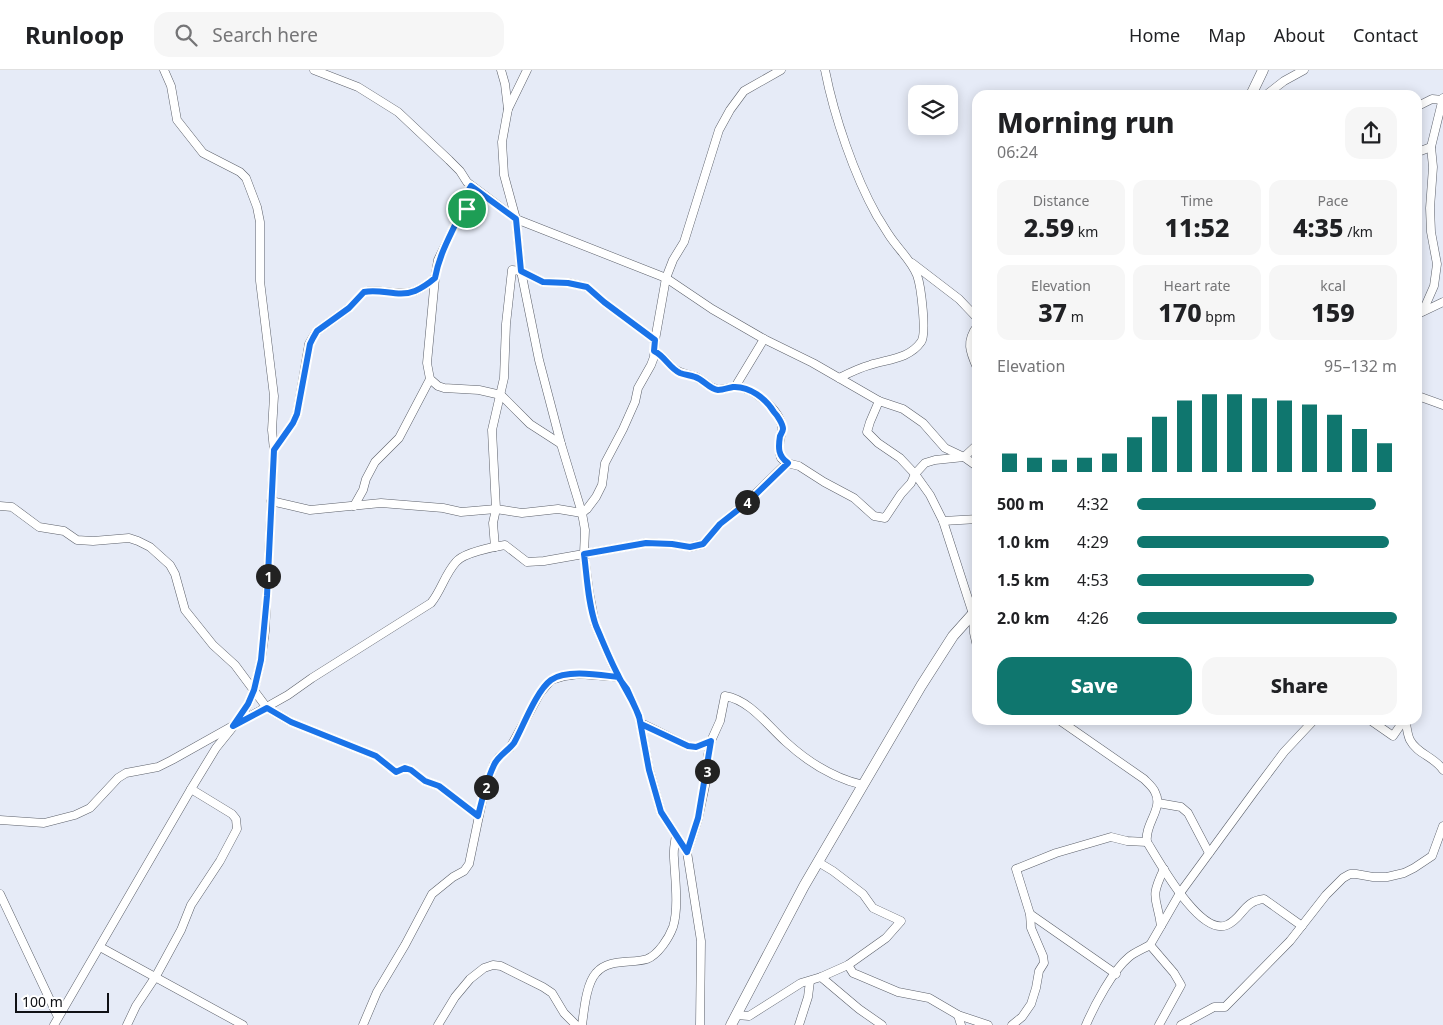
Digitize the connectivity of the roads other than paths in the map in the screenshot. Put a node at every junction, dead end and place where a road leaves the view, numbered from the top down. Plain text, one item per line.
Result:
1 (164, 70) edge
2 (314, 70) edge
3 (501, 70) edge
4 (528, 70) edge
5 (781, 70) edge
6 (825, 70) edge
7 (1263, 70) edge
8 (1304, 70) edge
9 (1253, 90) edge
10 (1272, 90) edge
11 (1443, 99) edge
12 (1422, 104) edge
13 (508, 109) junction
14 (1431, 146) junction
15 (1422, 150) edge
16 (471, 186) junction
17 (516, 219) junction
18 (910, 262) junction
19 (521, 271) junction
20 (435, 278) junction
21 (666, 278) junction
22 (1443, 302) edge
23 (1422, 308) edge
24 (1422, 311) edge
25 (972, 312) edge
26 (972, 335) edge
27 (764, 339) junction
28 (655, 340) junction
29 (654, 351) junction
30 (972, 357) edge
31 (839, 378) junction
32 (430, 379) junction
33 (735, 387) junction
34 (501, 395) junction
35 (1422, 397) edge
36 (879, 401) junction
37 (1443, 405) edge
38 (561, 444) junction
39 (274, 450) junction
40 (972, 450) edge
41 (964, 457) junction
42 (788, 463) junction
43 (972, 463) edge
44 (915, 474) junction
45 (271, 501) junction
46 (0, 506) edge
47 (354, 506) junction
48 (496, 508) junction
49 (582, 513) junction
50 (972, 519) edge
51 (943, 521) junction
52 (495, 547) junction
53 (584, 554) junction
54 (972, 603) edge
55 (972, 615) edge
56 (618, 677) junction
57 (254, 690) junction
58 (267, 708) junction
59 (641, 724) junction
60 (1066, 725) edge
61 (1309, 725) edge
62 (1377, 725) edge
63 (1401, 725) edge
64 (1406, 725) edge
65 (233, 726) junction
66 (711, 741) junction
67 (1443, 770) edge
68 (862, 785) junction
69 (191, 789) junction
70 (1158, 803) junction
71 (478, 816) junction
72 (0, 820) edge
73 (1443, 826) edge
74 (676, 835) junction
75 (1147, 842) junction
76 (687, 852) junction
77 (1209, 853) junction
78 (1443, 854) edge
79 (1432, 856) junction
80 (818, 862) junction
81 (1164, 869) junction
82 (1180, 893) junction
83 (0, 894) edge
84 (1030, 914) junction
85 (1161, 926) junction
86 (1302, 926) junction
87 (1150, 945) junction
88 (100, 947) junction
89 (848, 965) junction
90 (1116, 974) junction
91 (156, 976) junction
92 (821, 977) junction
93 (810, 981) junction
94 (737, 1015) junction
95 (958, 1015) junction
96 (58, 1017) junction
97 (54, 1025) edge
98 (127, 1025) edge
99 (243, 1025) edge
100 (363, 1025) edge
101 (438, 1025) edge
102 (576, 1025) edge
103 (582, 1025) edge
104 (700, 1025) edge
105 (731, 1025) edge
106 (799, 1025) edge
107 (882, 1025) edge
108 (961, 1025) edge
109 (988, 1025) edge
110 (1012, 1025) edge
111 (1086, 1025) edge
112 (1159, 1025) edge
113 (1181, 1025) edge

1 - 39 street
2 - 16 street
3 - 13 street
4 - 13 street
5 - 21 street
6 - 18 street
7 - 9 street
8 - 10 street
11 - 12 street
11 - 14 street
13 - 17 street
14 - 15 street
14 - 23 street
16 - 17 street
16 - 20 street
17 - 19 street
17 - 21 street
18 - 25 street
18 - 31 street
19 - 28 street
19 - 34 street
19 - 38 street
20 - 32 street
20 - 39 street
21 - 27 street
21 - 28 street
22 - 24 street
26 - 30 street
27 - 31 street
27 - 33 street
28 - 29 street
29 - 33 street
29 - 49 street
31 - 36 street
32 - 34 street
32 - 47 street
33 - 42 street
34 - 38 street
34 - 48 street
35 - 37 street
36 - 41 street
36 - 44 street
38 - 49 street
39 - 45 street
40 - 41 street
41 - 43 street
41 - 44 street
42 - 44 street
42 - 53 street
44 - 51 street
45 - 47 street
45 - 57 street
46 - 57 street
47 - 48 street
48 - 49 street
48 - 52 street
49 - 53 street
50 - 51 street
51 - 54 street
52 - 53 street
52 - 58 street
53 - 56 street
55 - 68 street
56 - 59 street
56 - 71 street
57 - 58 street
57 - 65 street
58 - 65 street
58 - 71 street
59 - 66 street
59 - 74 street
60 - 70 street
61 - 77 street
62 - 63 street
64 - 67 street
65 - 69 street
65 - 72 street
66 - 68 street
66 - 76 street
68 - 80 street
69 - 88 street
69 - 91 street
70 - 75 street
70 - 77 street
71 - 100 street
73 - 79 street
74 - 76 street
74 - 103 street
75 - 81 street
75 - 84 street
76 - 104 street
77 - 82 street
78 - 79 street
79 - 86 street
80 - 89 street
80 - 94 street
81 - 82 street
81 - 85 street
82 - 85 street
82 - 86 street
83 - 96 street
84 - 90 street
84 - 110 street
85 - 87 street
86 - 113 street
87 - 90 street
87 - 112 street
88 - 91 street
88 - 96 street
89 - 92 street
89 - 95 street
90 - 111 street
91 - 98 street
91 - 99 street
92 - 93 street
92 - 107 street
93 - 94 street
93 - 106 street
94 - 105 street
95 - 108 street
95 - 109 street
96 - 97 street
101 - 102 street

